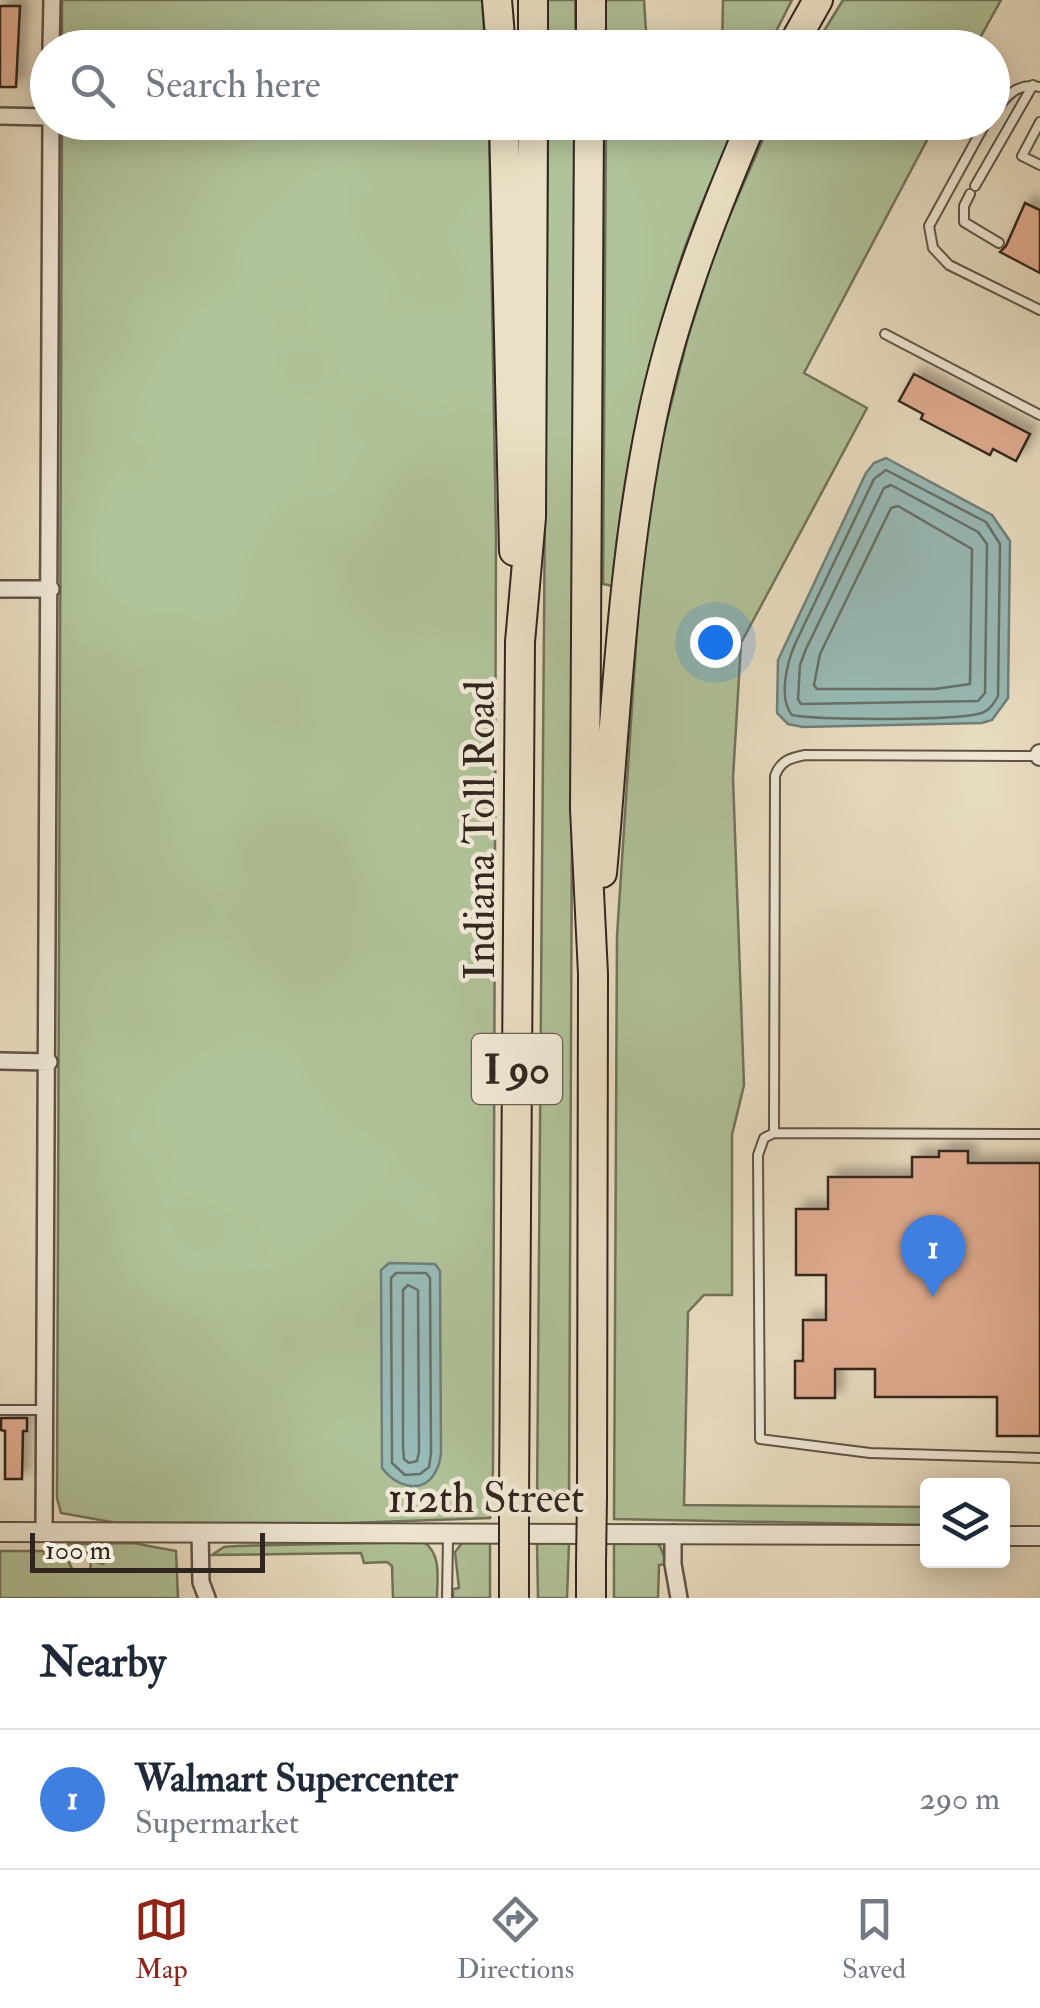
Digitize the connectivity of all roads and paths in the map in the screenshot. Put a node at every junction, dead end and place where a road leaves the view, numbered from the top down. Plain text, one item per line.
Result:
1 (52, 0) edge
2 (496, 0) edge
3 (533, 0) edge
4 (592, 0) edge
5 (818, 0) edge
6 (51, 30) edge
7 (499, 30) edge
8 (533, 30) edge
9 (591, 30) edge
10 (801, 30) edge
11 (1037, 86) edge
12 (1010, 93) edge
13 (0, 116) edge
14 (30, 118) edge
15 (1040, 122) edge
16 (1010, 129) edge
17 (49, 140) edge
18 (504, 140) edge
19 (533, 140) edge
20 (589, 140) edge
21 (745, 140) edge
22 (976, 140) edge
23 (1003, 140) edge
24 (1040, 165) edge
25 (1000, 243) dead end
26 (1040, 310) edge
27 (885, 334) dead end
28 (1040, 415) edge
29 (0, 589) edge
30 (50, 589) junction
31 (520, 642) junction
32 (1040, 755) edge
33 (592, 974) junction
34 (0, 1061) edge
35 (48, 1062) junction
36 (774, 1133) junction
37 (1040, 1134) edge
38 (0, 1410) edge
39 (45, 1410) junction
40 (1040, 1458) edge
41 (0, 1532) edge
42 (200, 1532) junction
43 (448, 1532) junction
44 (44, 1533) junction
45 (673, 1533) junction
46 (920, 1535) edge
47 (1010, 1536) edge
48 (1040, 1536) edge
49 (208, 1598) edge
50 (447, 1598) edge
51 (514, 1598) edge
52 (591, 1598) edge
53 (678, 1598) edge

1 - 6 street
2 - 7 highway
3 - 8 highway
4 - 9 highway
5 - 10 highway
11 - 12 lane
11 - 16 lane
13 - 14 street
15 - 24 lane
17 - 30 street
18 - 31 highway
19 - 31 highway, Indiana Toll Road / I 90
20 - 33 highway, I 90
21 - 33 highway
22 - 26 lane
23 - 25 lane
27 - 28 lane
29 - 30 street
30 - 35 street
31 - 51 highway, Indiana Toll Road / I 90, bridge
32 - 36 lane
33 - 52 highway, I 90, bridge
34 - 35 street
35 - 39 street
36 - 37 lane
36 - 40 lane
38 - 39 lane
39 - 44 street
41 - 44 street, 112th Street
42 - 43 street, 112th Street
42 - 44 street, 112th Street
42 - 49 street
43 - 45 street, 112th Street
43 - 50 lane
45 - 46 street, 112th Street
45 - 53 street
47 - 48 street

